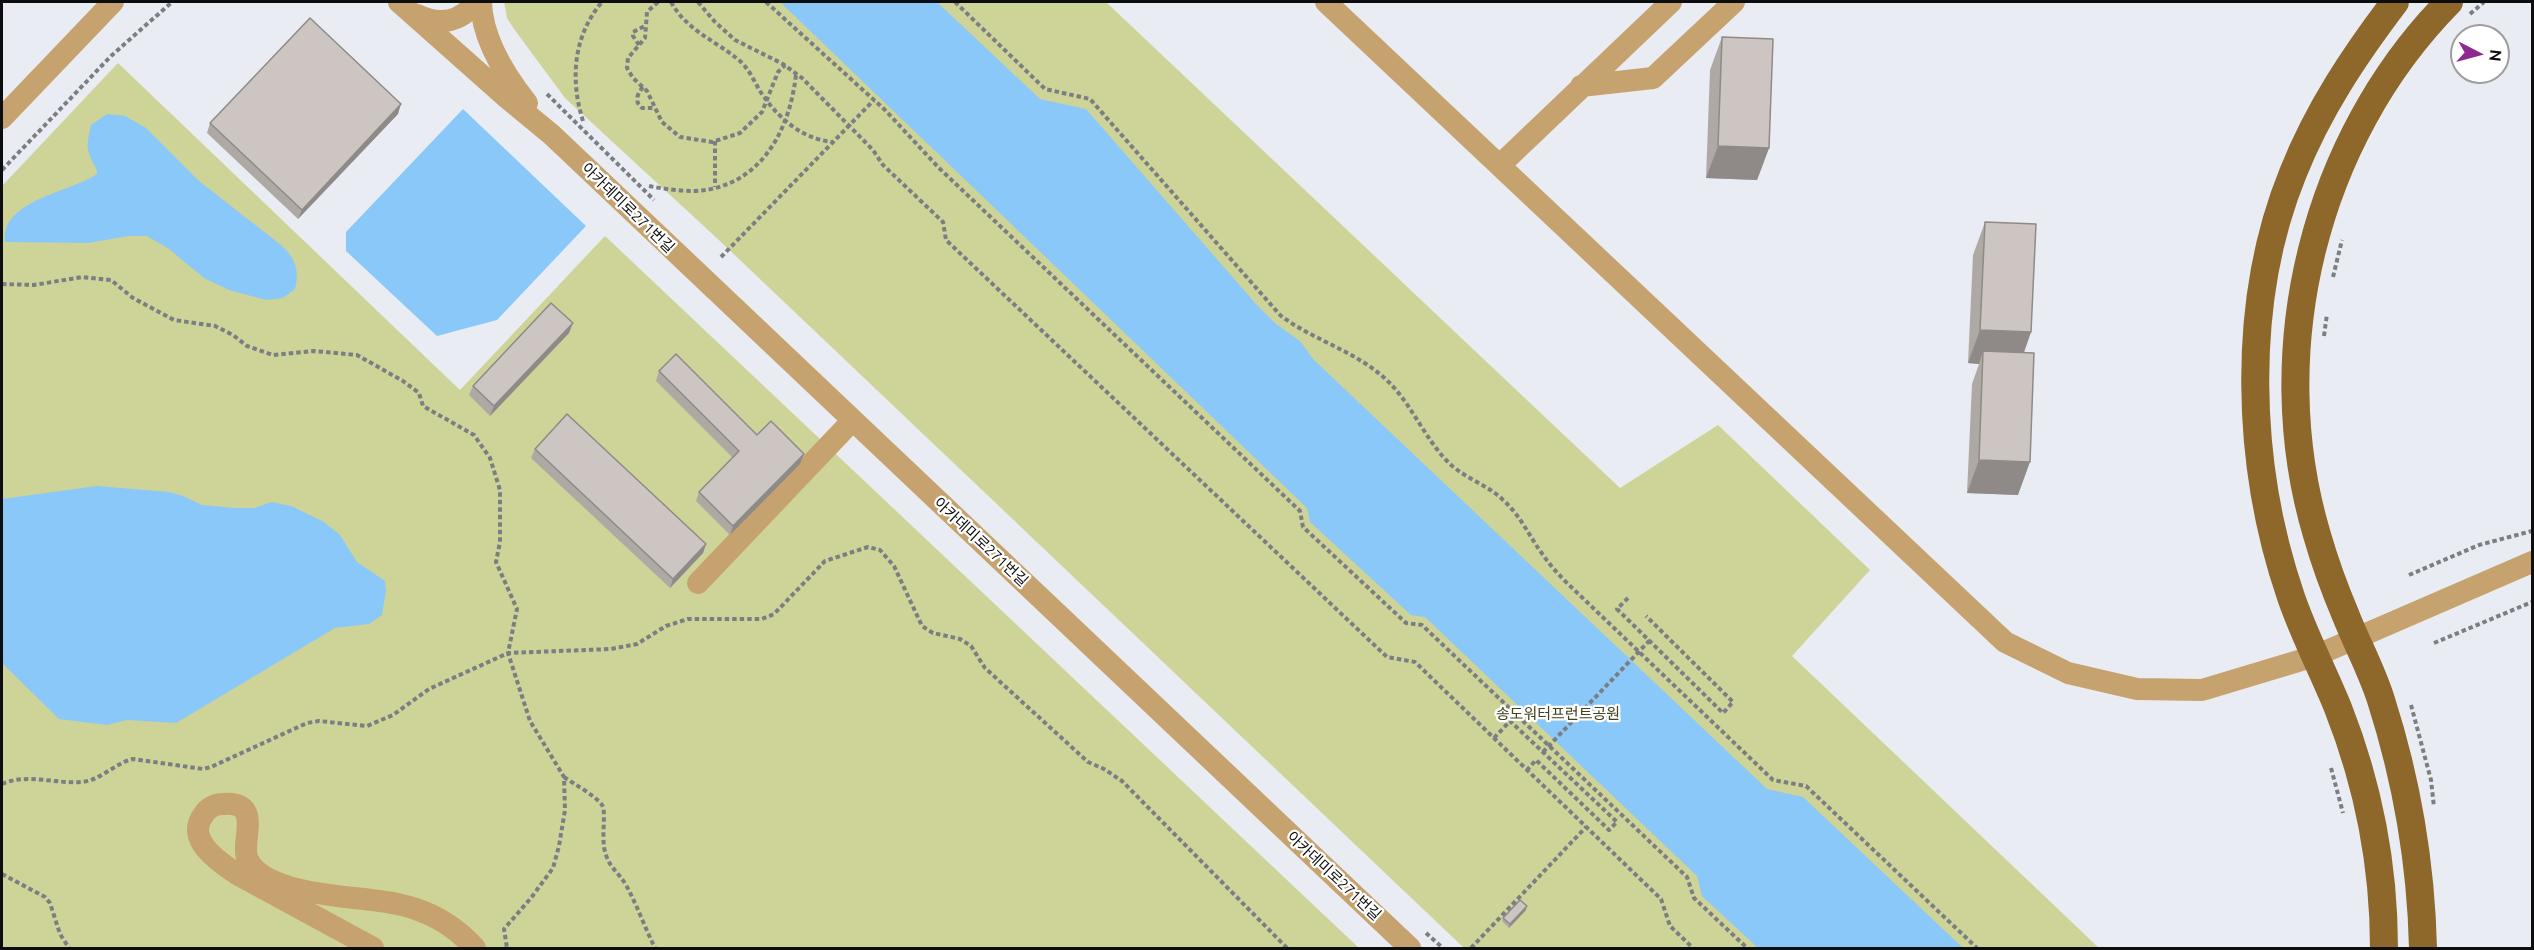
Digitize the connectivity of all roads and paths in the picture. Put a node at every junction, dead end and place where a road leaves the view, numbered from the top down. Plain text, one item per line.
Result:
1 (113, 2) edge
2 (172, 2) edge
3 (476, 2) edge
4 (481, 2) edge
5 (602, 2) edge
6 (658, 2) edge
7 (671, 2) edge
8 (698, 2) edge
9 (766, 2) edge
10 (955, 2) edge
11 (1326, 2) edge
12 (1671, 2) edge
13 (1734, 2) edge
14 (2395, 2) edge
15 (2484, 2) edge
16 (406, 6) edge
17 (2459, 8) edge
18 (645, 26) junction
19 (639, 45) junction
20 (785, 65) junction
21 (796, 73) junction
22 (1581, 86) junction
23 (644, 87) junction
24 (545, 92) dead end
25 (874, 100) junction
26 (767, 101) junction
27 (654, 108) junction
28 (2, 118) edge
29 (786, 121) junction
30 (583, 122) dead end
31 (849, 125) junction
32 (552, 135) junction
33 (715, 141) junction
34 (832, 142) junction
35 (1500, 165) junction
36 (2, 170) edge
37 (649, 186) dead end
38 (715, 187) junction
39 (659, 205) dead end
40 (2343, 230) dead end
41 (721, 257) dead end
42 (2332, 282) dead end
43 (2, 285) edge
44 (2327, 310) dead end
45 (2323, 346) dead end
46 (852, 421) junction
47 (2532, 531) edge
48 (2532, 562) edge
49 (2409, 575) dead end
50 (698, 584) dead end
51 (1628, 598) dead end
52 (2532, 602) edge
53 (1646, 616) dead end
54 (2355, 639) junction
55 (1650, 640) junction
56 (2433, 643) dead end
57 (508, 653) junction
58 (2315, 656) junction
59 (1494, 738) junction
60 (1543, 753) junction
61 (1527, 770) junction
62 (564, 777) junction
63 (2, 784) edge
64 (1586, 827) junction
65 (2, 874) edge
66 (69, 948) edge
67 (373, 948) edge
68 (476, 948) edge
69 (507, 948) edge
70 (655, 948) edge
71 (1287, 948) edge
72 (1410, 948) edge
73 (1472, 948) edge
74 (1693, 948) edge
75 (1747, 948) edge
76 (1977, 948) edge
77 (2384, 948) edge
78 (2423, 948) edge

1 - 28 street
2 - 36 path
3 - 16 street
4 - 32 street
5 - 30 path
6 - 18 path
7 - 26 path
8 - 20 path
9 - 25 path
10 - 76 path
11 - 35 street
12 - 22 street
13 - 22 street
14 - 58 main road
15 - 17 path
16 - 32 street
17 - 54 main road
18 - 19 path
18 - 19 path
19 - 23 path
20 - 21 path
20 - 26 path
21 - 29 path
21 - 31 path
22 - 35 street
23 - 27 path
23 - 27 path
24 - 39 path
25 - 31 path
25 - 75 path
26 - 29 path
26 - 33 path
27 - 33 path
29 - 34 path
29 - 38 path
31 - 34 path
31 - 59 path
32 - 46 street, 아카데미로271번길
33 - 38 path
34 - 41 path
35 - 58 street
37 - 38 path
40 - 42 path
43 - 57 path
44 - 45 path
46 - 50 street
46 - 72 street, 아카데미로271번길
47 - 49 path
48 - 54 street
51 - 55 path
52 - 56 path
53 - 55 path
54 - 58 street
54 - 78 main road
55 - 60 path, bridge
57 - 62 path
57 - 63 path
57 - 71 path
58 - 77 main road
59 - 60 path
59 - 61 path
60 - 61 path
61 - 64 path
62 - 69 path
62 - 70 path
64 - 73 path
64 - 74 path
65 - 66 path
67 - 68 street

